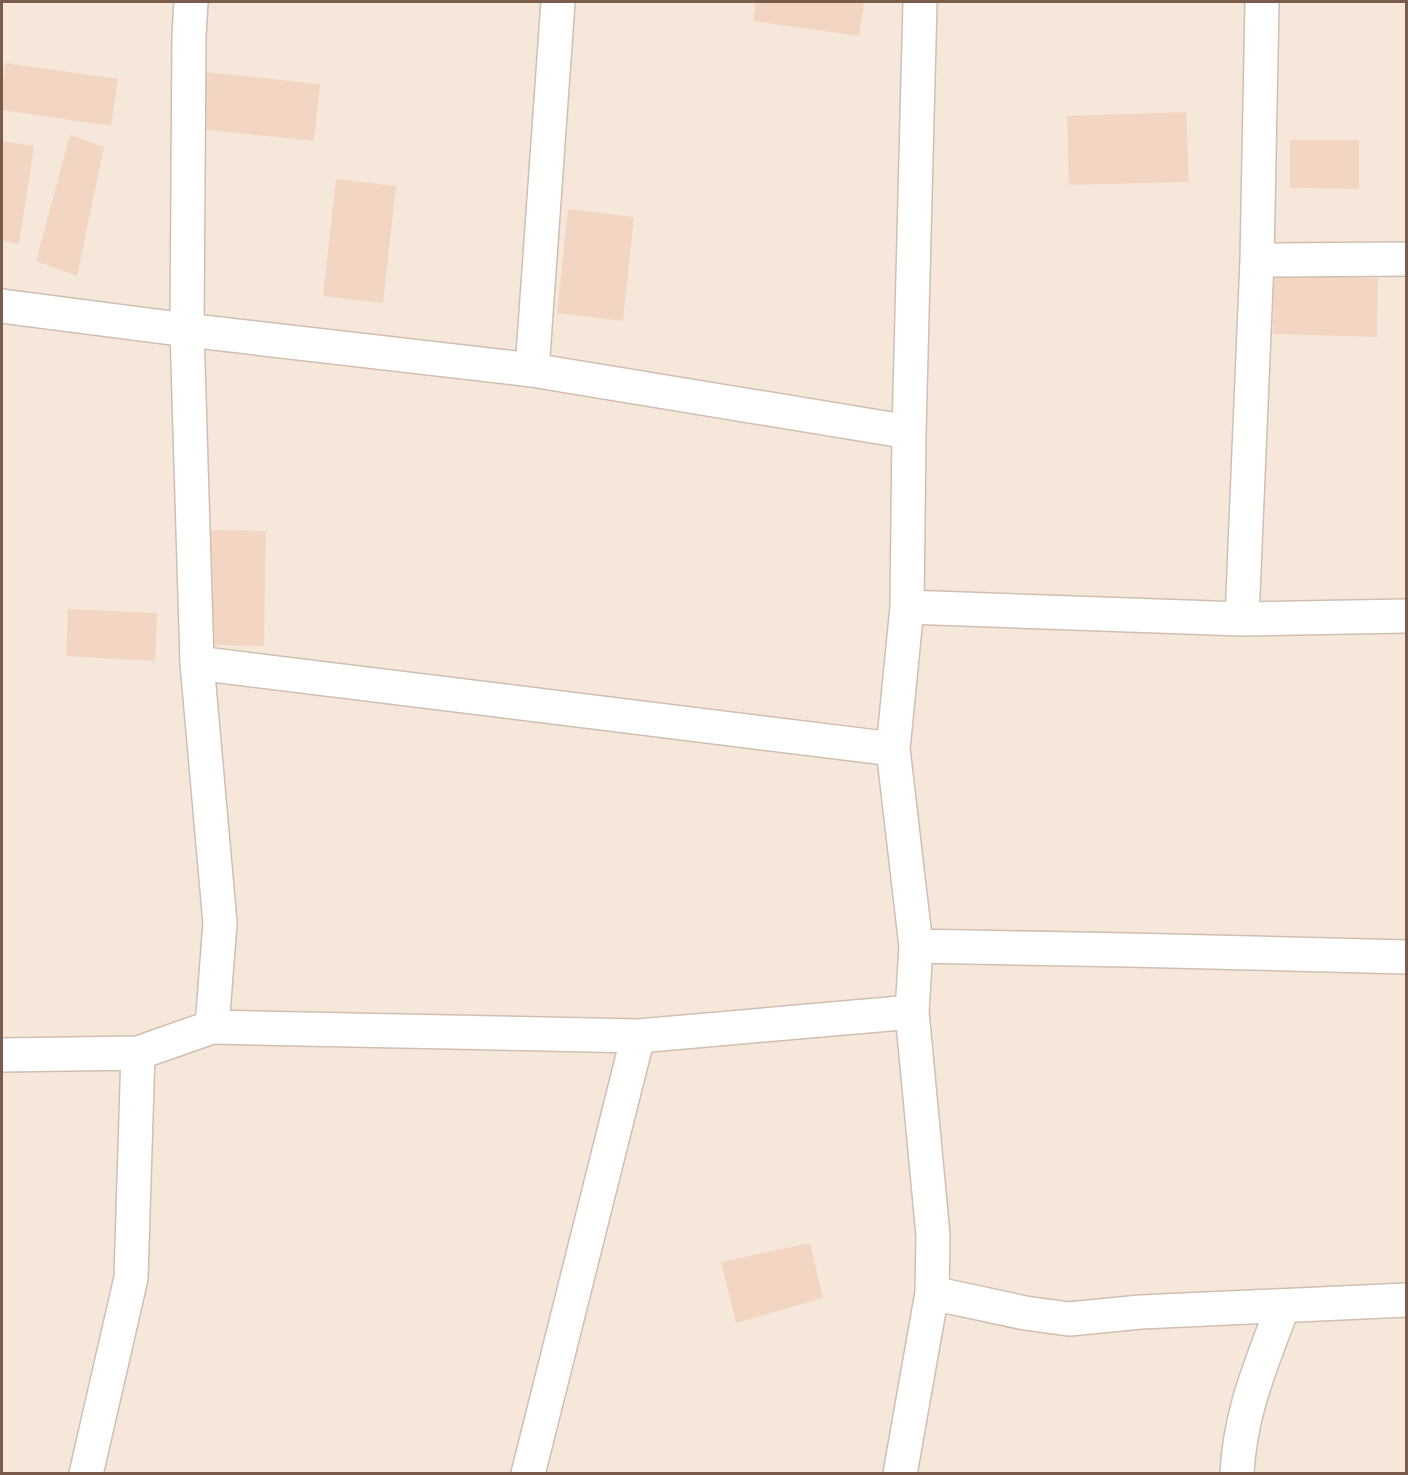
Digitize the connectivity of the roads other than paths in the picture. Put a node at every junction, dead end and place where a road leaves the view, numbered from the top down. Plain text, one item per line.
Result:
1 (191, 2) edge
2 (558, 2) edge
3 (920, 2) edge
4 (1262, 2) edge
5 (1257, 260) junction
6 (1407, 260) edge
7 (2, 306) edge
8 (187, 330) junction
9 (532, 370) junction
10 (909, 432) junction
11 (907, 607) junction
12 (1407, 616) edge
13 (1242, 619) junction
14 (197, 663) junction
15 (893, 749) junction
16 (916, 946) junction
17 (1407, 957) edge
18 (912, 1012) junction
19 (212, 1027) junction
20 (638, 1036) junction
21 (138, 1053) junction
22 (2, 1055) edge
23 (932, 1293) junction
24 (1407, 1300) edge
25 (1283, 1306) junction
26 (86, 1473) edge
27 (528, 1473) edge
28 (900, 1473) edge
29 (1237, 1473) edge

1 - 8 street
2 - 9 street
3 - 10 street
4 - 5 street
5 - 6 street
5 - 13 street
7 - 8 street
8 - 9 street
8 - 14 street
9 - 10 street
10 - 11 street
11 - 13 street
11 - 15 street
12 - 13 street
14 - 15 street
14 - 19 street
15 - 16 street
16 - 17 street
16 - 18 street
18 - 20 street
18 - 23 street
19 - 20 street
19 - 21 street
20 - 27 street
21 - 22 street
21 - 26 street
23 - 25 street
23 - 28 street
24 - 25 street
25 - 29 street

